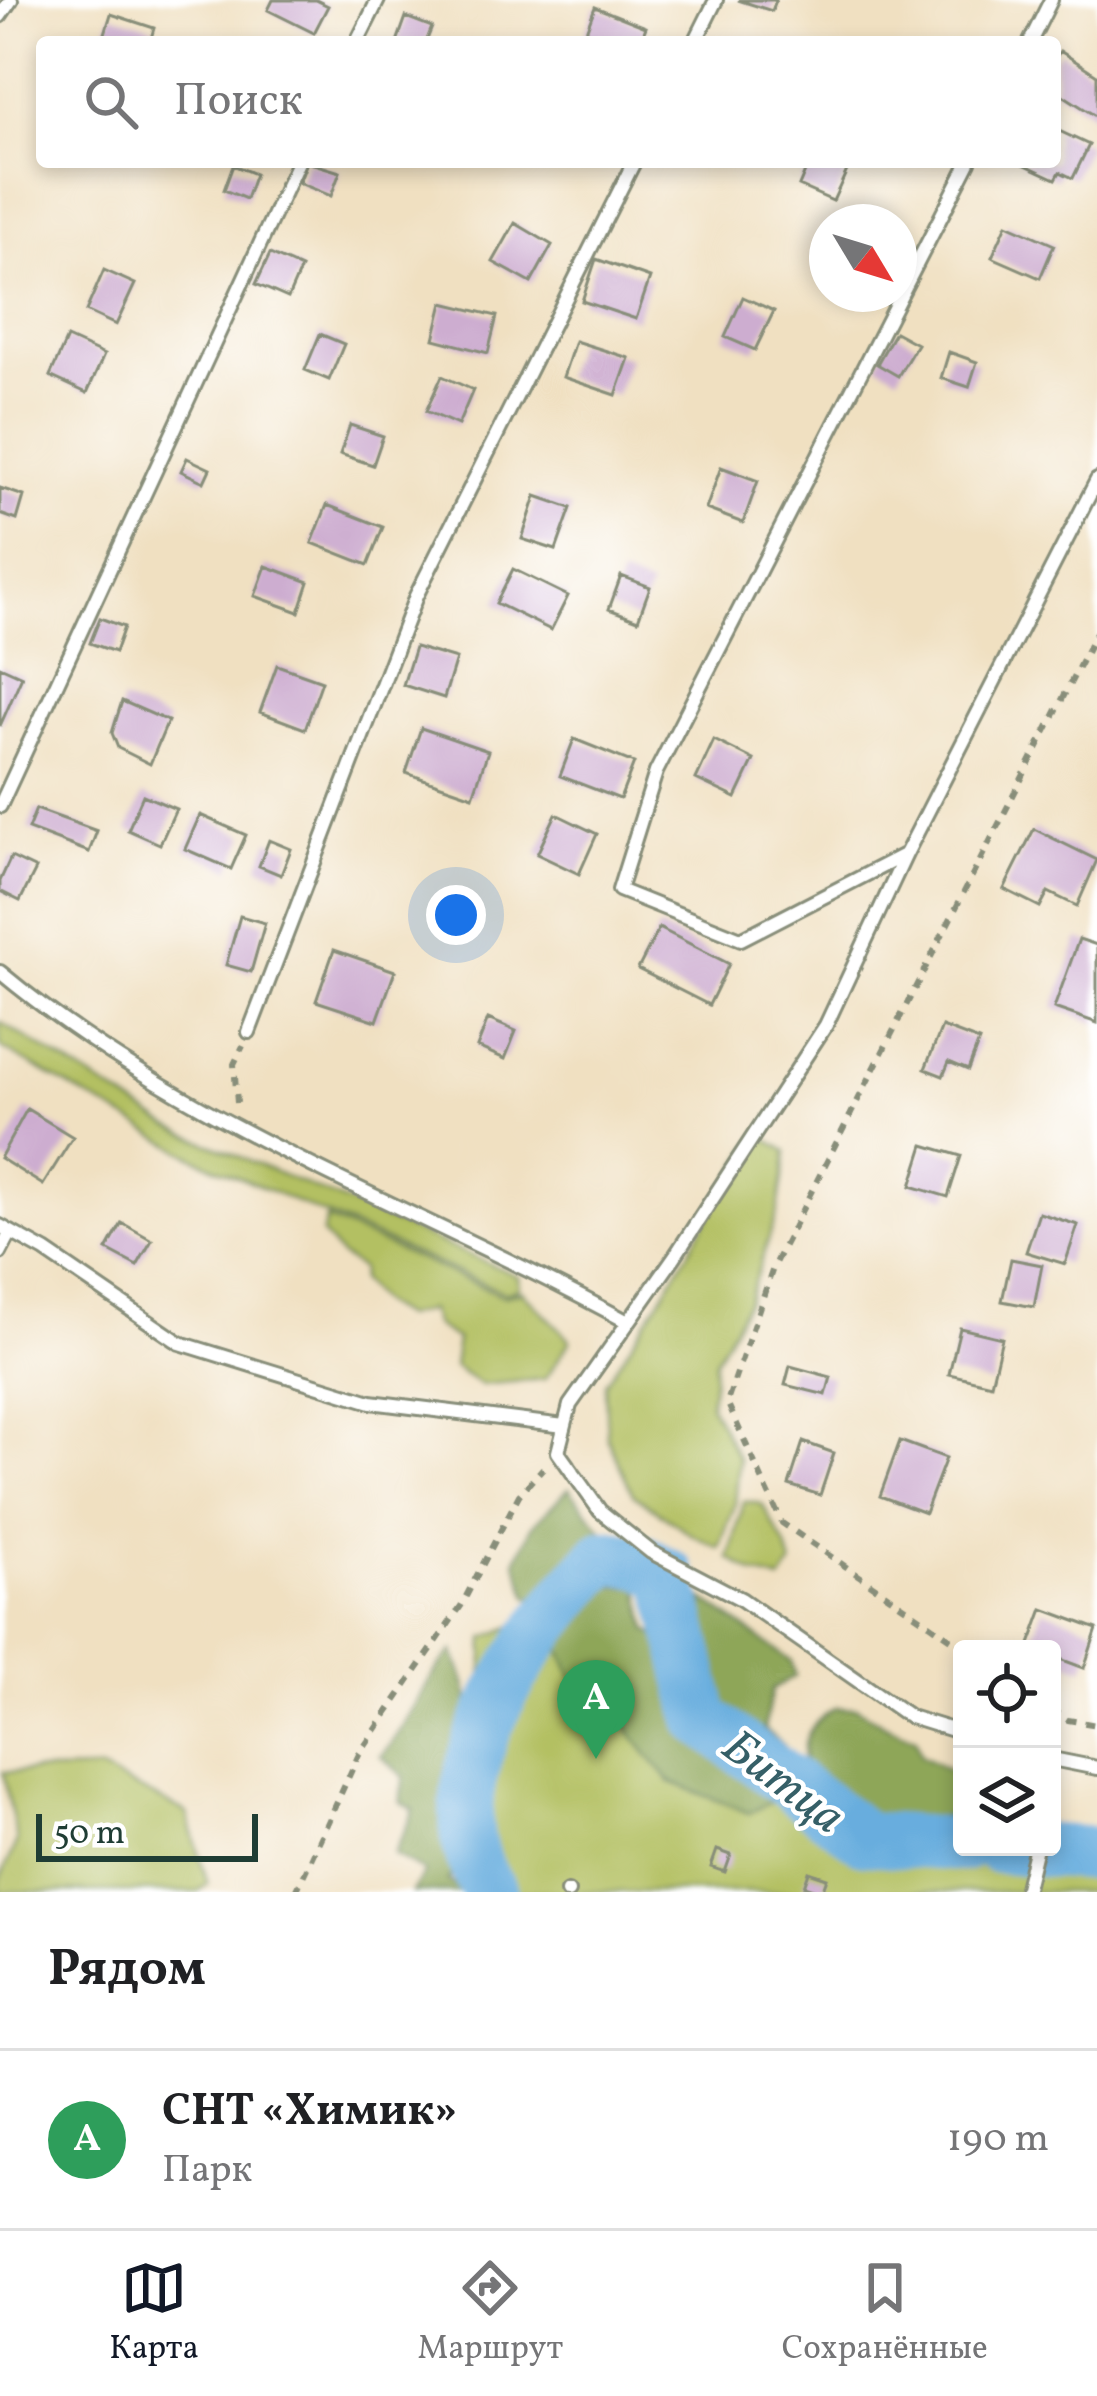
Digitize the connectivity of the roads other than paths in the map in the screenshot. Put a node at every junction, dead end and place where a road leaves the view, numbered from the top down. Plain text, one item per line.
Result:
1 (11, 0) edge
2 (378, 0) edge
3 (716, 0) edge
4 (1052, 0) edge
5 (0, 16) edge
6 (360, 36) edge
7 (698, 36) edge
8 (1033, 36) edge
9 (295, 168) edge
10 (631, 168) edge
11 (965, 168) edge
12 (1097, 480) edge
13 (0, 806) edge
14 (906, 854) junction
15 (0, 972) edge
16 (249, 1032) road end
17 (6, 1229) edge
18 (0, 1253) edge
19 (628, 1322) junction
20 (565, 1426) junction
21 (953, 1730) edge
22 (1061, 1762) edge
23 (1097, 1768) edge
24 (1034, 1856) edge
25 (1025, 1892) edge

1 - 5 lane
2 - 6 lane
3 - 7 lane
4 - 8 lane
9 - 13 lane
10 - 16 lane
11 - 14 lane
12 - 14 lane
14 - 19 lane
15 - 19 lane
17 - 18 lane
17 - 20 lane
19 - 20 lane
20 - 21 lane
22 - 23 lane
24 - 25 lane

